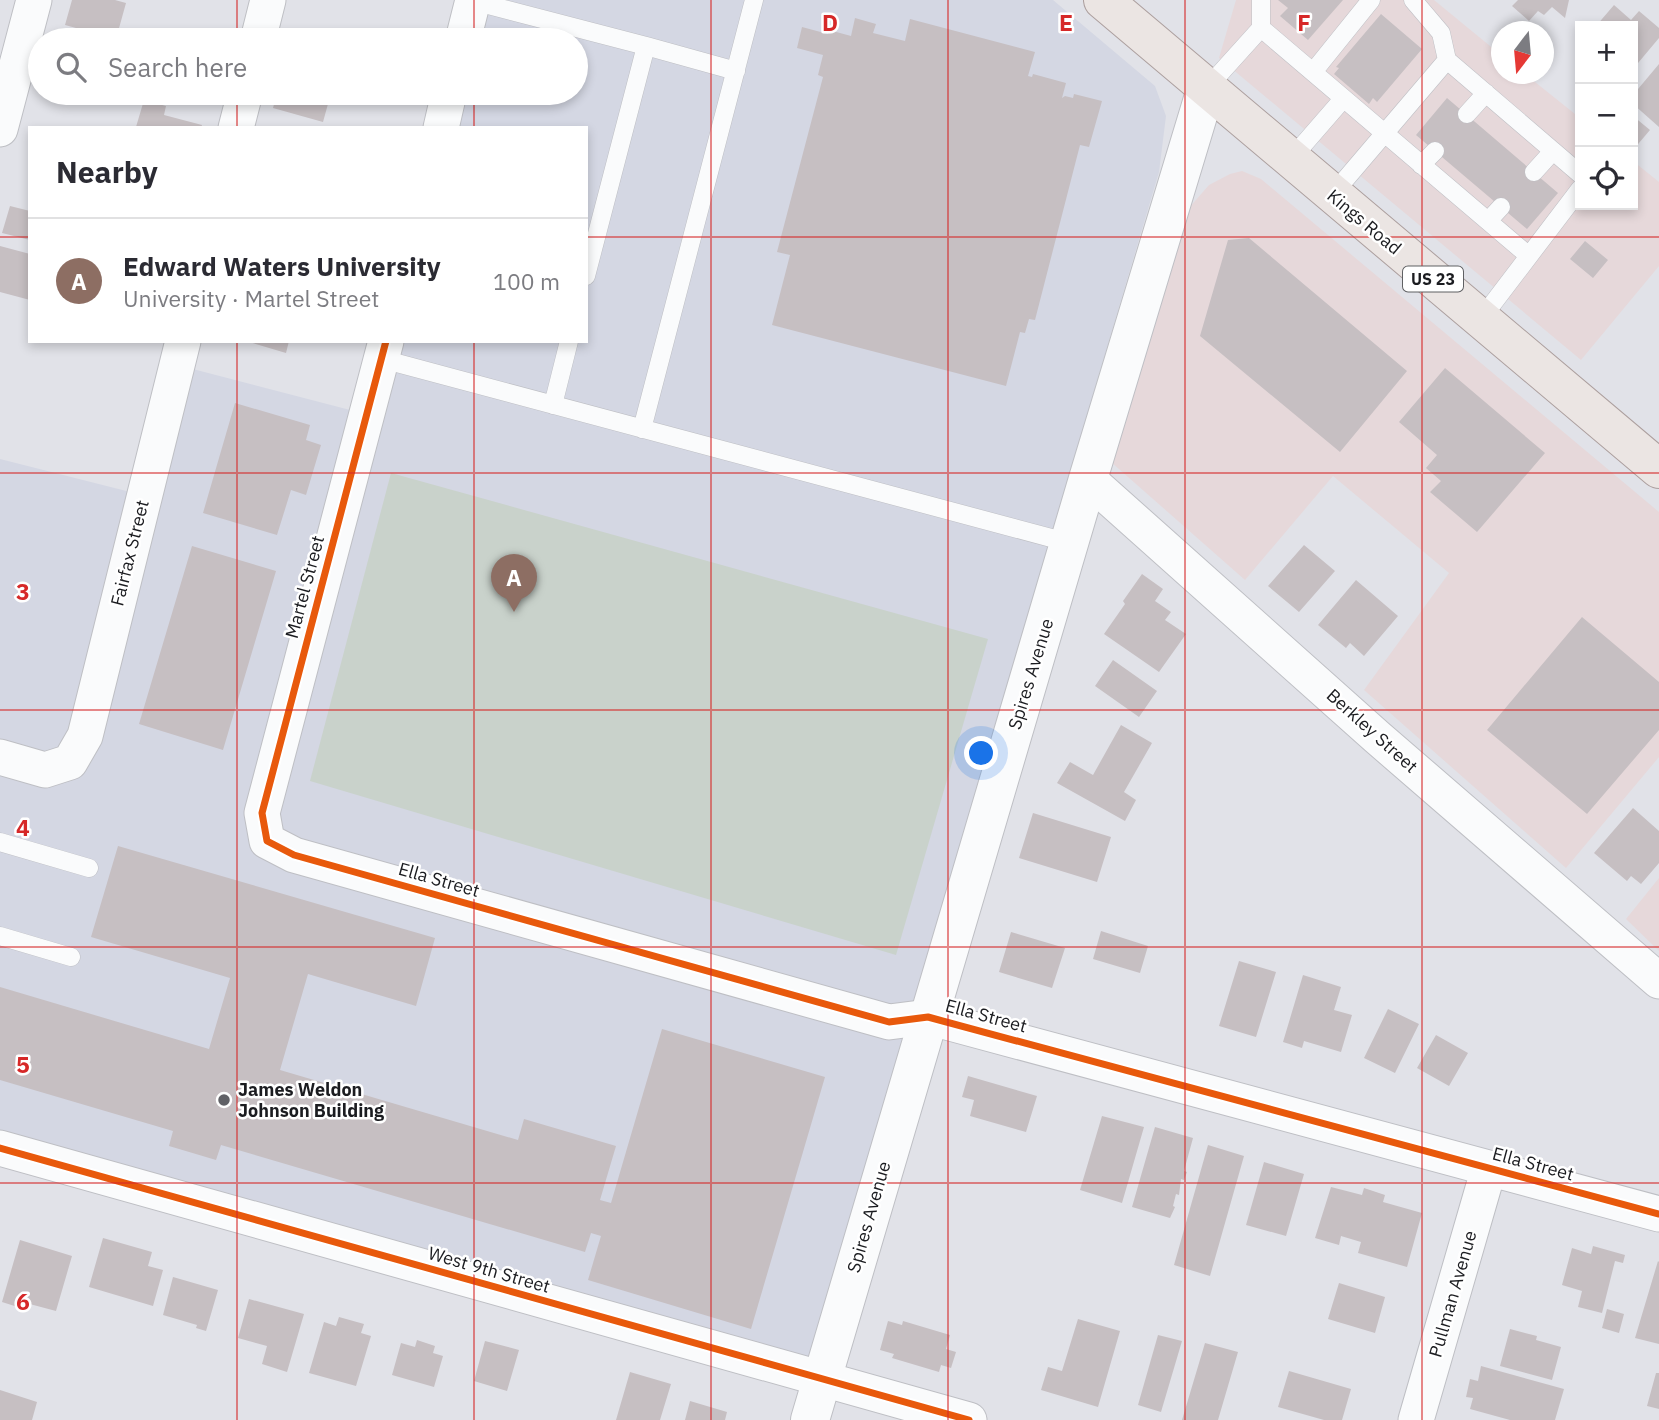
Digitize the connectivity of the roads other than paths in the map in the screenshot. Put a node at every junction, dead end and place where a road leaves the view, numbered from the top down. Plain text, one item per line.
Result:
1 (34, 0) edge
2 (268, 0) edge
3 (473, 0) edge
4 (754, 0) edge
5 (1102, 0) edge
6 (1261, 0) edge
7 (1371, 0) edge
8 (1413, 0) edge
9 (261, 28) edge
10 (466, 28) edge
11 (578, 28) edge
12 (1261, 28) junction
13 (588, 31) edge
14 (646, 46) junction
15 (1447, 60) junction
16 (736, 71) junction
17 (1313, 72) junction
18 (1206, 89) junction
19 (1486, 93) junction
20 (1343, 99) junction
21 (242, 105) edge
22 (447, 105) edge
23 (1467, 114) dead end
24 (237, 126) edge
25 (442, 126) edge
26 (0, 129) edge
27 (1384, 134) junction
28 (1435, 151) dead end
29 (1553, 151) junction
30 (1290, 160) junction
31 (1421, 165) junction
32 (1575, 170) edge
33 (1534, 172) dead end
34 (1332, 195) junction
35 (1575, 196) edge
36 (1501, 207) dead end
37 (1488, 221) junction
38 (1529, 256) junction
39 (588, 267) edge
40 (1481, 319) junction
41 (183, 343) edge
42 (568, 343) edge
43 (384, 350) edge
44 (553, 405) junction
45 (642, 429) junction
46 (1659, 469) edge
47 (1087, 479) junction
48 (1070, 542) junction
49 (0, 757) edge
50 (267, 841) joint
51 (0, 842) edge
52 (89, 869) dead end
53 (0, 936) edge
54 (71, 957) dead end
55 (1659, 981) edge
56 (928, 1017) junction
57 (0, 1148) edge
58 (1489, 1168) junction
59 (1659, 1214) edge
60 (822, 1380) junction
61 (810, 1420) edge
62 (969, 1420) edge
63 (1416, 1420) edge

1 - 26 street
2 - 9 street
3 - 10 street
3 - 11 lane
4 - 16 lane
5 - 18 main road, Kings Road / US 23
6 - 12 lane
7 - 17 lane
8 - 15 lane
12 - 17 lane
12 - 18 lane
13 - 14 lane
14 - 16 lane
14 - 39 lane
15 - 19 lane
15 - 27 lane
16 - 45 lane
17 - 20 lane
18 - 30 main road, Kings Road / US 23
18 - 47 main road, Spires Avenue
19 - 23 lane
19 - 29 lane
20 - 27 lane
20 - 30 lane
21 - 24 street
22 - 25 street
27 - 31 lane
27 - 34 lane
28 - 31 lane
29 - 32 lane
29 - 33 lane
30 - 34 main road, Kings Road / US 23
31 - 37 lane
34 - 40 main road, Kings Road / US 23
35 - 38 lane
36 - 37 lane
37 - 38 lane
38 - 40 lane
40 - 46 main road, Kings Road / US 23
41 - 49 street, Fairfax Street
42 - 44 lane
43 - 44 lane
43 - 50 street, Martel Street
44 - 45 lane
45 - 48 lane
47 - 48 main road, Spires Avenue
47 - 55 street, Berkley Street
48 - 56 main road, Spires Avenue
50 - 56 street, Ella Street
51 - 52 lane
53 - 54 lane
56 - 58 street, Ella Street
56 - 60 main road, Spires Avenue
57 - 60 street, West 9th Street
58 - 59 street, Ella Street
58 - 63 street, Pullman Avenue
60 - 61 main road, Spires Avenue
60 - 62 street, West 9th Street

